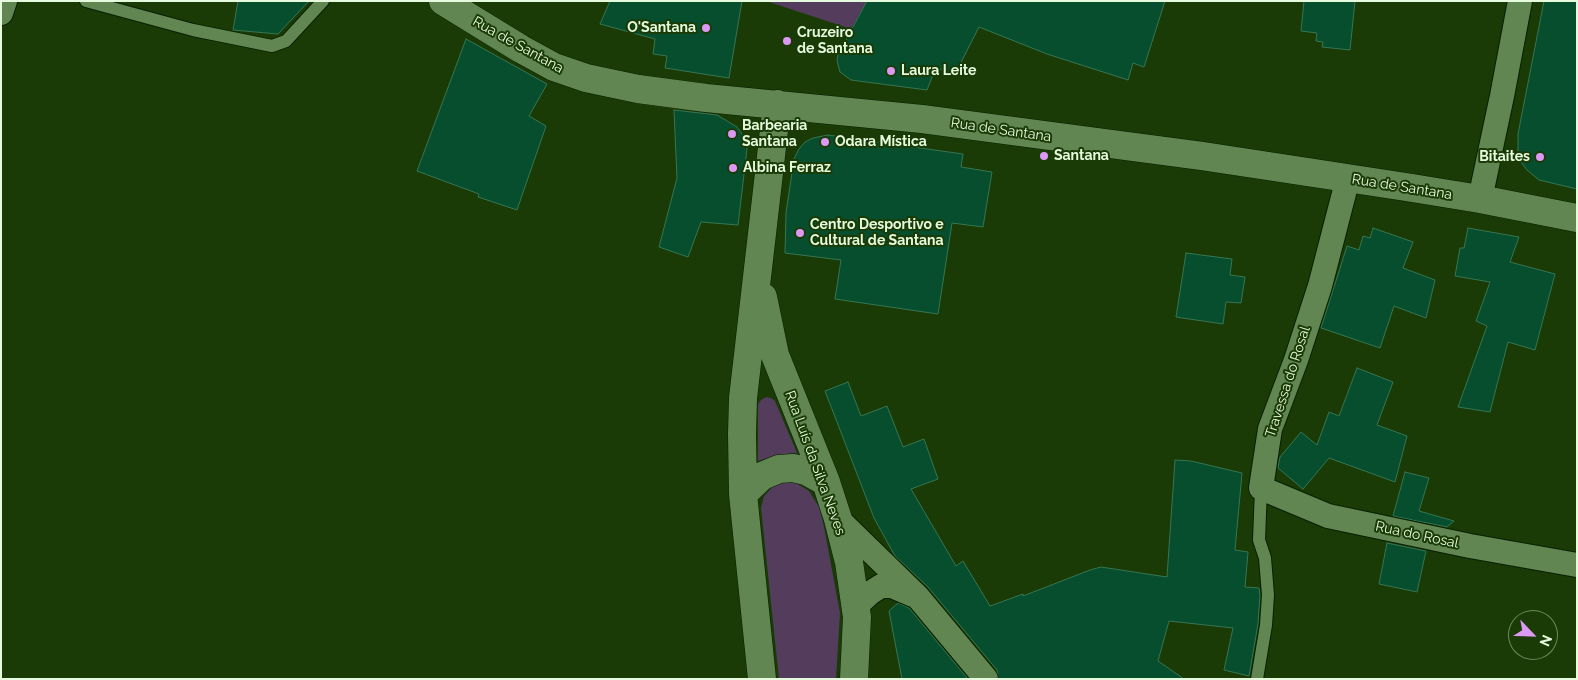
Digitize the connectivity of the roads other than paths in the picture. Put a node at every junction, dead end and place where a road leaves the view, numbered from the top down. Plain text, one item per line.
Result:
1 (5, 1) edge
2 (86, 1) edge
3 (323, 1) edge
4 (443, 1) edge
5 (1520, 1) edge
6 (1, 13) edge
7 (777, 104) junction
8 (1348, 178) junction
9 (1480, 199) junction
10 (1577, 218) edge
11 (760, 250) junction
12 (826, 482) junction
13 (1261, 488) junction
14 (743, 494) junction
15 (838, 518) junction
16 (1577, 565) edge
17 (917, 596) junction
18 (856, 606) junction
19 (762, 679) edge
20 (854, 679) edge
21 (986, 679) edge
22 (1257, 679) edge

1 - 6 street
2 - 3 lane
4 - 7 main road, Rua de Santana
5 - 9 street
7 - 8 main road, Rua de Santana
7 - 11 main road, Rua Luís da Silva Neves
8 - 9 main road, Rua de Santana
8 - 13 street, Travessa do Rosal
9 - 10 main road, Rua de Santana
11 - 12 main road, Rua Luís da Silva Neves
11 - 14 main road, Rua Luís da Silva Neves
12 - 14 main road
12 - 15 main road, Rua Luís da Silva Neves
13 - 16 street, Rua do Rosal
13 - 22 lane, Travessa do Rosal
14 - 19 main road, Rua Luís da Silva Neves
15 - 17 street
15 - 18 main road, Rua Luís da Silva Neves
17 - 18 street
17 - 21 street
18 - 20 main road, Rua Luís da Silva Neves

